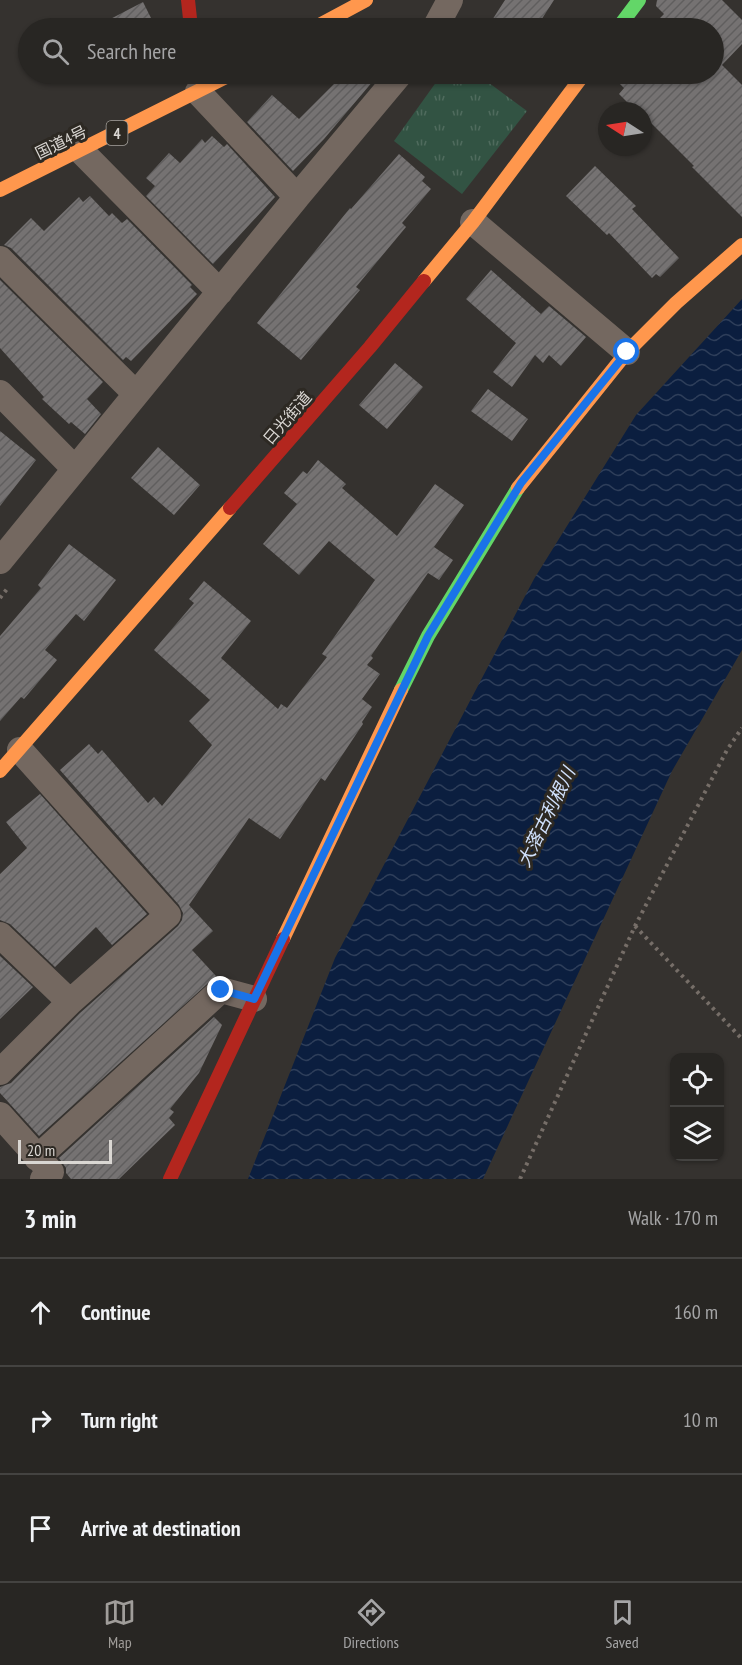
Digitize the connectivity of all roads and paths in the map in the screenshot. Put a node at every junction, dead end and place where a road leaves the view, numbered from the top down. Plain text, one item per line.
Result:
1 (188, 0) edge
2 (366, 0) edge
3 (450, 0) edge
4 (639, 0) edge
5 (190, 18) edge
6 (333, 18) edge
7 (440, 18) edge
8 (626, 18) edge
9 (195, 84) edge
10 (198, 84) edge
11 (392, 84) edge
12 (576, 84) edge
13 (81, 151) junction
14 (0, 190) edge
15 (297, 197) junction
16 (473, 222) junction
17 (742, 245) edge
18 (0, 259) edge
19 (220, 292) junction
20 (627, 352) junction
21 (0, 393) edge
22 (136, 394) junction
23 (75, 469) junction
24 (0, 561) edge
25 (742, 728) edge
26 (20, 750) junction
27 (0, 771) edge
28 (635, 926) junction
29 (0, 935) edge
30 (254, 999) junction
31 (70, 1002) junction
32 (742, 1040) edge
33 (0, 1072) edge
34 (0, 1115) edge
35 (40, 1168) edge
36 (170, 1179) edge
37 (520, 1179) edge

1 - 5 main road
2 - 6 main road
3 - 7 street
4 - 8 main road
9 - 13 main road, 国道4号 / 4
10 - 15 street
11 - 15 street
12 - 16 main road, 日光街道
13 - 14 main road, 国道4号 / 4
13 - 19 street
15 - 19 street
16 - 20 street
16 - 26 main road, 日光街道
17 - 20 main road
18 - 22 street
19 - 22 street
20 - 30 main road
21 - 23 street
22 - 23 street
23 - 24 street
25 - 28 path
26 - 27 main road, 日光街道
26 - 31 street
28 - 32 path
28 - 37 path
29 - 31 street
30 - 35 street
30 - 36 main road
31 - 33 street
34 - 35 street

